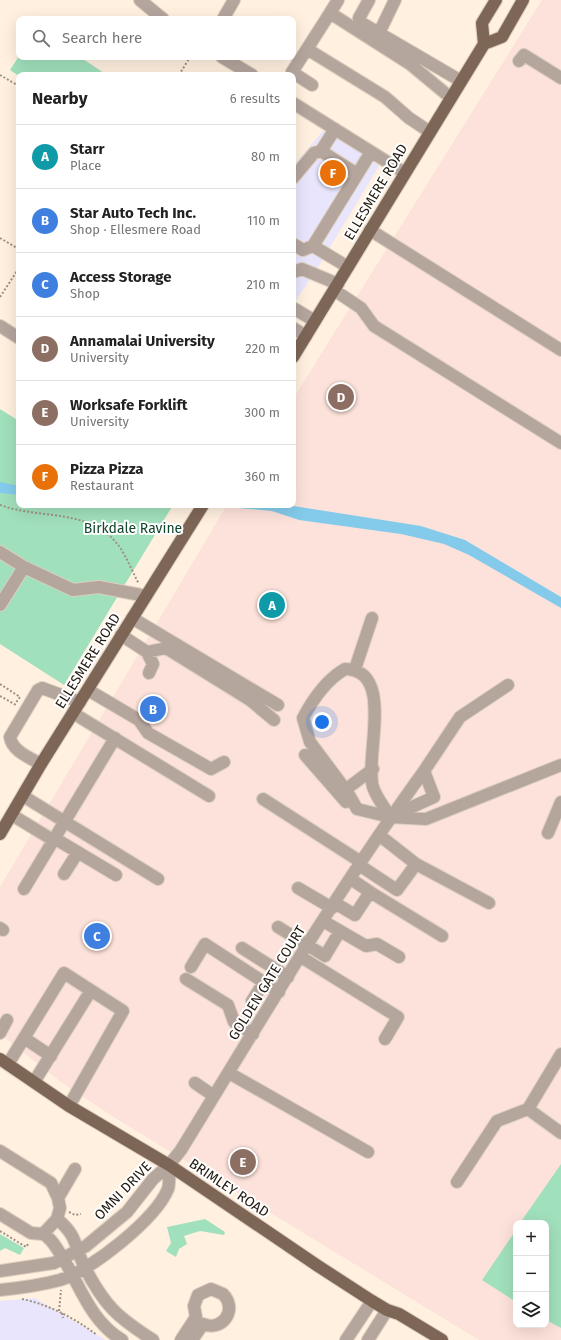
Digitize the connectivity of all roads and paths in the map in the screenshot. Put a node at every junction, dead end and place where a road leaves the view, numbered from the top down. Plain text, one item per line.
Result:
1 (140, 0) edge
2 (234, 0) edge
3 (338, 0) edge
4 (369, 0) edge
5 (396, 0) edge
6 (523, 0) edge
7 (493, 1) edge
8 (330, 13) junction
9 (159, 16) edge
10 (225, 16) edge
11 (379, 33) junction
12 (484, 44) junction
13 (307, 49) junction
14 (188, 60) edge
15 (227, 60) edge
16 (519, 61) dead end
17 (181, 72) edge
18 (247, 72) edge
19 (292, 72) edge
20 (0, 74) edge
21 (296, 75) edge
22 (561, 78) edge
23 (461, 81) junction
24 (16, 84) edge
25 (312, 86) dead end
26 (451, 98) junction
27 (296, 105) edge
28 (335, 129) junction
29 (430, 132) junction
30 (321, 151) junction
31 (371, 152) junction
32 (405, 173) junction
33 (296, 174) edge
34 (357, 174) junction
35 (370, 230) junction
36 (0, 238) edge
37 (296, 246) edge
38 (313, 246) junction
39 (16, 247) edge
40 (348, 267) junction
41 (296, 271) edge
42 (16, 273) edge
43 (336, 287) junction
44 (0, 297) edge
45 (296, 310) edge
46 (315, 321) junction
47 (0, 326) edge
48 (296, 330) edge
49 (16, 336) edge
50 (306, 336) junction
51 (561, 350) edge
52 (296, 352) edge
53 (561, 443) edge
54 (0, 505) edge
55 (199, 510) edge
56 (0, 552) edge
57 (24, 567) junction
58 (4, 589) edge
59 (146, 596) junction
60 (0, 605) edge
61 (132, 618) junction
62 (372, 618) dead end
63 (121, 635) junction
64 (147, 652) junction
65 (355, 669) junction
66 (149, 673) dead end
67 (0, 684) edge
68 (508, 685) dead end
69 (88, 690) junction
70 (0, 696) edge
71 (80, 702) junction
72 (278, 705) dead end
73 (20, 708) junction
74 (73, 713) junction
75 (274, 720) dead end
76 (115, 738) junction
77 (305, 755) dead end
78 (224, 762) dead end
79 (41, 764) junction
80 (561, 765) edge
81 (373, 769) junction
82 (424, 771) junction
83 (345, 790) junction
84 (22, 796) junction
85 (209, 796) dead end
86 (264, 799) dead end
87 (561, 802) edge
88 (357, 809) junction
89 (12, 814) junction
90 (390, 817) junction
91 (64, 822) junction
92 (548, 833) dead end
93 (0, 834) edge
94 (379, 835) junction
95 (53, 839) junction
96 (78, 852) junction
97 (360, 864) junction
98 (416, 864) junction
99 (64, 874) dead end
100 (116, 876) dead end
101 (158, 878) dead end
102 (350, 879) junction
103 (298, 888) dead end
104 (24, 889) dead end
105 (370, 892) junction
106 (489, 903) dead end
107 (333, 906) junction
108 (323, 921) junction
109 (278, 927) dead end
110 (340, 931) junction
111 (442, 936) dead end
112 (308, 946) junction
113 (242, 948) dead end
114 (301, 957) junction
115 (399, 957) dead end
116 (191, 967) dead end
117 (288, 977) junction
118 (186, 979) dead end
119 (264, 982) junction
120 (90, 992) junction
121 (278, 992) junction
122 (252, 1002) dead end
123 (7, 1020) dead end
124 (0, 1033) edge
125 (253, 1034) junction
126 (24, 1038) junction
127 (385, 1039) dead end
128 (561, 1054) edge
129 (51, 1056) junction
130 (4, 1061) edge
131 (229, 1073) junction
132 (34, 1082) junction
133 (195, 1083) dead end
134 (214, 1096) junction
135 (70, 1106) junction
136 (528, 1108) junction
137 (561, 1133) edge
138 (0, 1151) edge
139 (368, 1152) dead end
140 (169, 1165) junction
141 (75, 1169) dead end
142 (457, 1182) dead end
143 (58, 1198) junction
144 (0, 1214) edge
145 (56, 1219) junction
146 (43, 1234) junction
147 (70, 1255) junction
148 (85, 1268) junction
149 (0, 1271) edge
150 (72, 1274) junction
151 (61, 1287) dead end
152 (0, 1290) edge
153 (20, 1299) dead end
154 (372, 1300) junction
155 (387, 1310) junction
156 (59, 1311) junction
157 (62, 1313) junction
158 (63, 1318) dead end
159 (125, 1322) junction
160 (112, 1339) edge
161 (153, 1340) edge
162 (181, 1340) edge
163 (192, 1340) edge
164 (346, 1340) edge
165 (368, 1340) edge
166 (442, 1340) edge

1 - 9 street
2 - 10 street
3 - 8 street
4 - 11 street
5 - 11 street
6 - 12 main road
7 - 12 main road
8 - 13 street
8 - 26 street
11 - 23 street
12 - 23 main road, ELLESMERE ROAD
13 - 19 street
13 - 29 street
14 - 17 path
15 - 18 street
16 - 22 street
20 - 24 path
21 - 25 street
23 - 26 main road, ELLESMERE ROAD
26 - 29 main road, ELLESMERE ROAD
27 - 28 street
28 - 30 street
28 - 31 street
29 - 32 main road, ELLESMERE ROAD
30 - 33 street
30 - 34 street
31 - 32 street
31 - 34 street
32 - 35 main road, ELLESMERE ROAD
34 - 38 street
35 - 40 main road, ELLESMERE ROAD
35 - 51 street
36 - 39 path
37 - 38 street
38 - 40 street
40 - 43 main road, ELLESMERE ROAD
41 - 43 street
42 - 44 path
43 - 46 main road, ELLESMERE ROAD
43 - 53 street
45 - 46 street
46 - 50 main road, ELLESMERE ROAD
47 - 49 street
48 - 50 street
50 - 52 main road, ELLESMERE ROAD
54 - 59 path
55 - 59 main road, ELLESMERE ROAD
56 - 57 street
57 - 58 street
57 - 59 street
58 - 60 street
59 - 61 main road, ELLESMERE ROAD
61 - 63 main road, ELLESMERE ROAD
61 - 72 street
62 - 65 street
63 - 64 street
63 - 69 main road, ELLESMERE ROAD
64 - 66 street
64 - 75 street
65 - 81 street
65 - 83 street
67 - 73 path
68 - 82 street, GOLDEN GATE COURT
69 - 71 main road, ELLESMERE ROAD
69 - 78 street
70 - 73 path
71 - 73 street
71 - 74 main road, ELLESMERE ROAD
73 - 79 street
74 - 76 street
74 - 79 main road, ELLESMERE ROAD
76 - 85 street
76 - 91 street
77 - 88 street
79 - 84 main road, ELLESMERE ROAD
80 - 90 street
81 - 83 street
81 - 90 street
82 - 90 street, GOLDEN GATE COURT
82 - 90 street
83 - 88 street
84 - 89 main road, ELLESMERE ROAD
84 - 91 street
86 - 97 street
87 - 92 street
88 - 90 street
89 - 93 main road, ELLESMERE ROAD
89 - 95 street
90 - 94 street, GOLDEN GATE COURT
91 - 95 street
91 - 101 street
94 - 97 street, GOLDEN GATE COURT
94 - 98 street
95 - 96 street
95 - 104 street
96 - 99 street
96 - 100 street
97 - 98 street
97 - 102 street, GOLDEN GATE COURT
98 - 106 street
102 - 105 street
102 - 107 street, GOLDEN GATE COURT
103 - 107 street
105 - 107 street
105 - 111 street
107 - 108 street, GOLDEN GATE COURT
108 - 110 street
108 - 112 street, GOLDEN GATE COURT
109 - 112 street
110 - 112 street
110 - 115 street
112 - 114 street, GOLDEN GATE COURT
113 - 117 street
114 - 117 street, GOLDEN GATE COURT
114 - 127 street
116 - 119 street
117 - 121 street, GOLDEN GATE COURT
118 - 125 street
119 - 121 street
119 - 122 street
120 - 126 street
120 - 129 street
120 - 135 street
121 - 125 street, GOLDEN GATE COURT
123 - 124 street
125 - 131 street, GOLDEN GATE COURT
126 - 129 street
126 - 130 street
128 - 136 street
129 - 132 street
130 - 132 main road, BRIMLEY ROAD
131 - 134 street, GOLDEN GATE COURT
131 - 139 street
132 - 135 main road, BRIMLEY ROAD
133 - 134 street
134 - 140 street, GOLDEN GATE COURT
135 - 140 main road, BRIMLEY ROAD
136 - 137 street
136 - 142 street
138 - 143 street
140 - 147 street, OMNI DRIVE
140 - 148 street, OMNI DRIVE
140 - 154 main road, BRIMLEY ROAD
141 - 143 street
143 - 145 street
144 - 146 street
145 - 146 street
145 - 147 street
146 - 147 street
147 - 148 street
147 - 149 street, OMNI DRIVE
147 - 150 street
148 - 150 street, OMNI DRIVE
148 - 159 street
150 - 152 street, OMNI DRIVE
150 - 160 street
151 - 156 path
153 - 156 path
154 - 155 main road, BRIMLEY ROAD
154 - 164 street
155 - 165 street
155 - 166 main road, BRIMLEY ROAD
156 - 157 path
157 - 158 path
157 - 160 path
159 - 160 street
159 - 161 street
162 - 163 street

